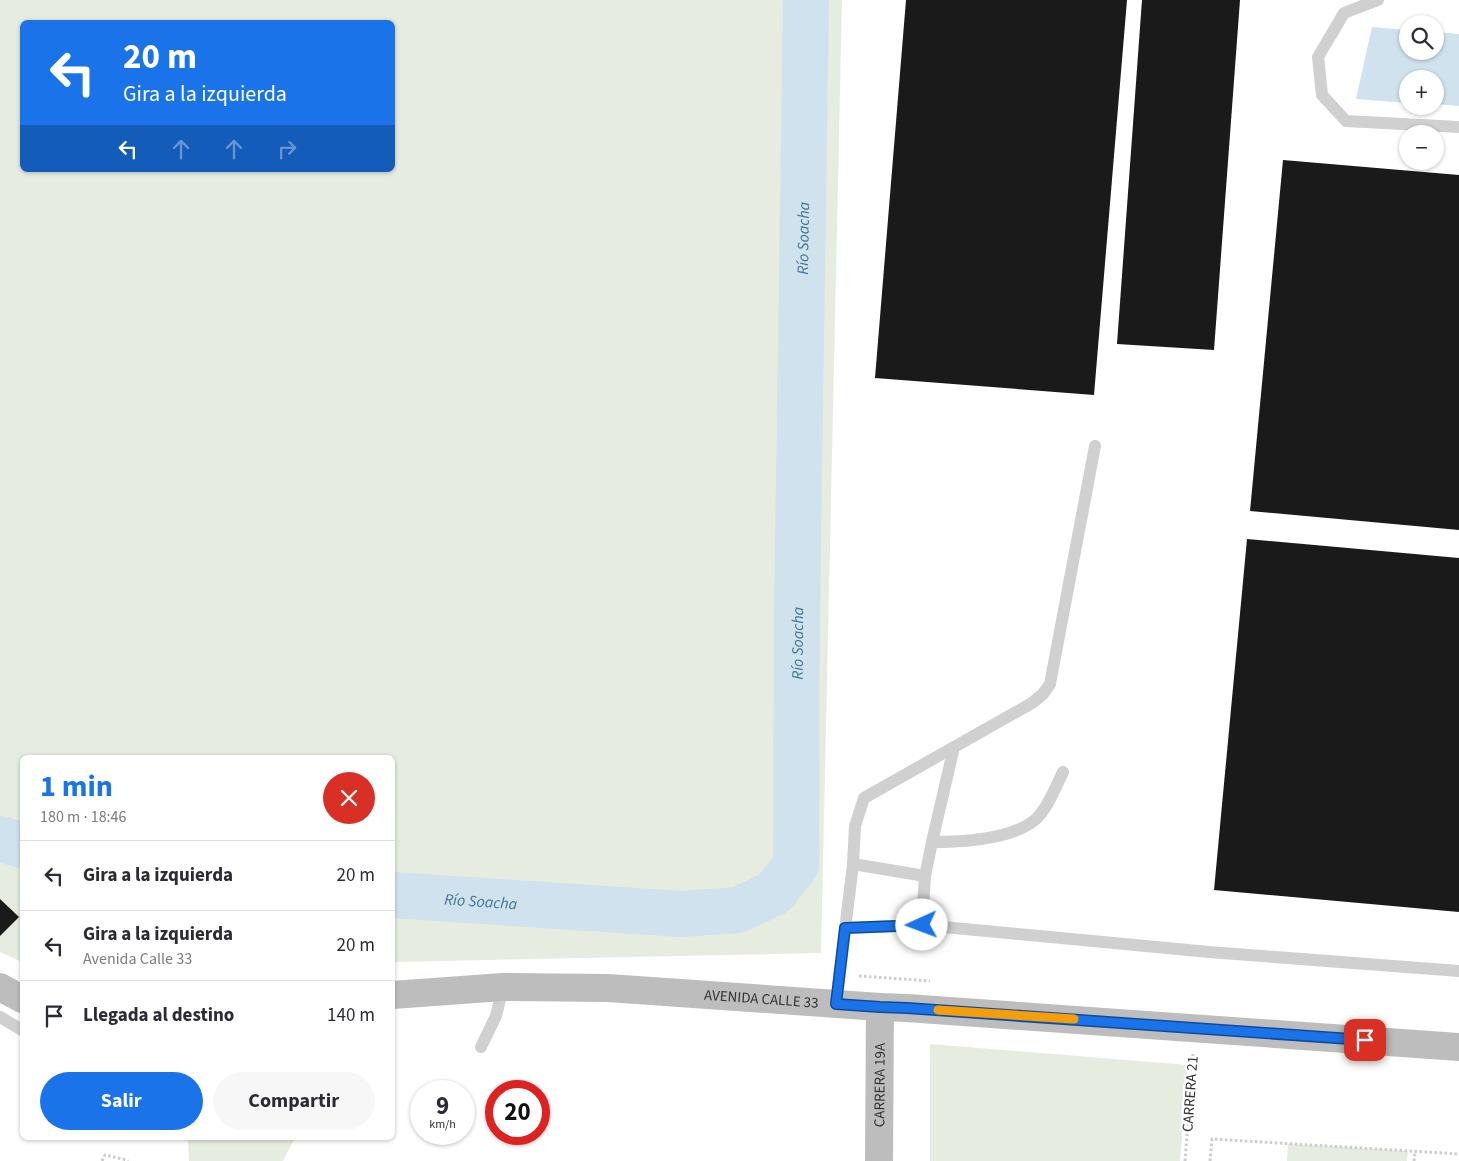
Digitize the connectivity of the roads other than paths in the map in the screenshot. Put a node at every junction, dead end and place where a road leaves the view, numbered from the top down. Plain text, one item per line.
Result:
1 (1378, 0) edge
2 (1459, 128) edge
3 (1095, 446) dead end
4 (954, 747) junction
5 (1063, 772) dead end
6 (932, 842) junction
7 (853, 864) junction
8 (925, 876) junction
9 (922, 925) junction
10 (845, 928) junction
11 (1459, 971) edge
12 (0, 987) edge
13 (502, 987) junction
14 (395, 995) edge
15 (20, 998) edge
16 (836, 1004) junction
17 (880, 1007) junction
18 (20, 1009) edge
19 (0, 1011) edge
20 (0, 1017) edge
21 (20, 1029) edge
22 (481, 1047) dead end
23 (1459, 1047) edge
24 (878, 1161) edge

1 - 2 lane
3 - 4 lane
4 - 6 lane
4 - 7 lane
5 - 6 lane
6 - 8 lane
7 - 8 lane
7 - 10 lane
8 - 9 lane
9 - 10 lane
9 - 11 lane
10 - 16 lane
12 - 15 main road
13 - 14 main road, AVENIDA CALLE 33
13 - 16 main road, AVENIDA CALLE 33
13 - 22 lane
16 - 17 main road, AVENIDA CALLE 33
17 - 23 main road, AVENIDA CALLE 33
17 - 24 main road, CARRERA 19A
18 - 19 main road
20 - 21 lane

